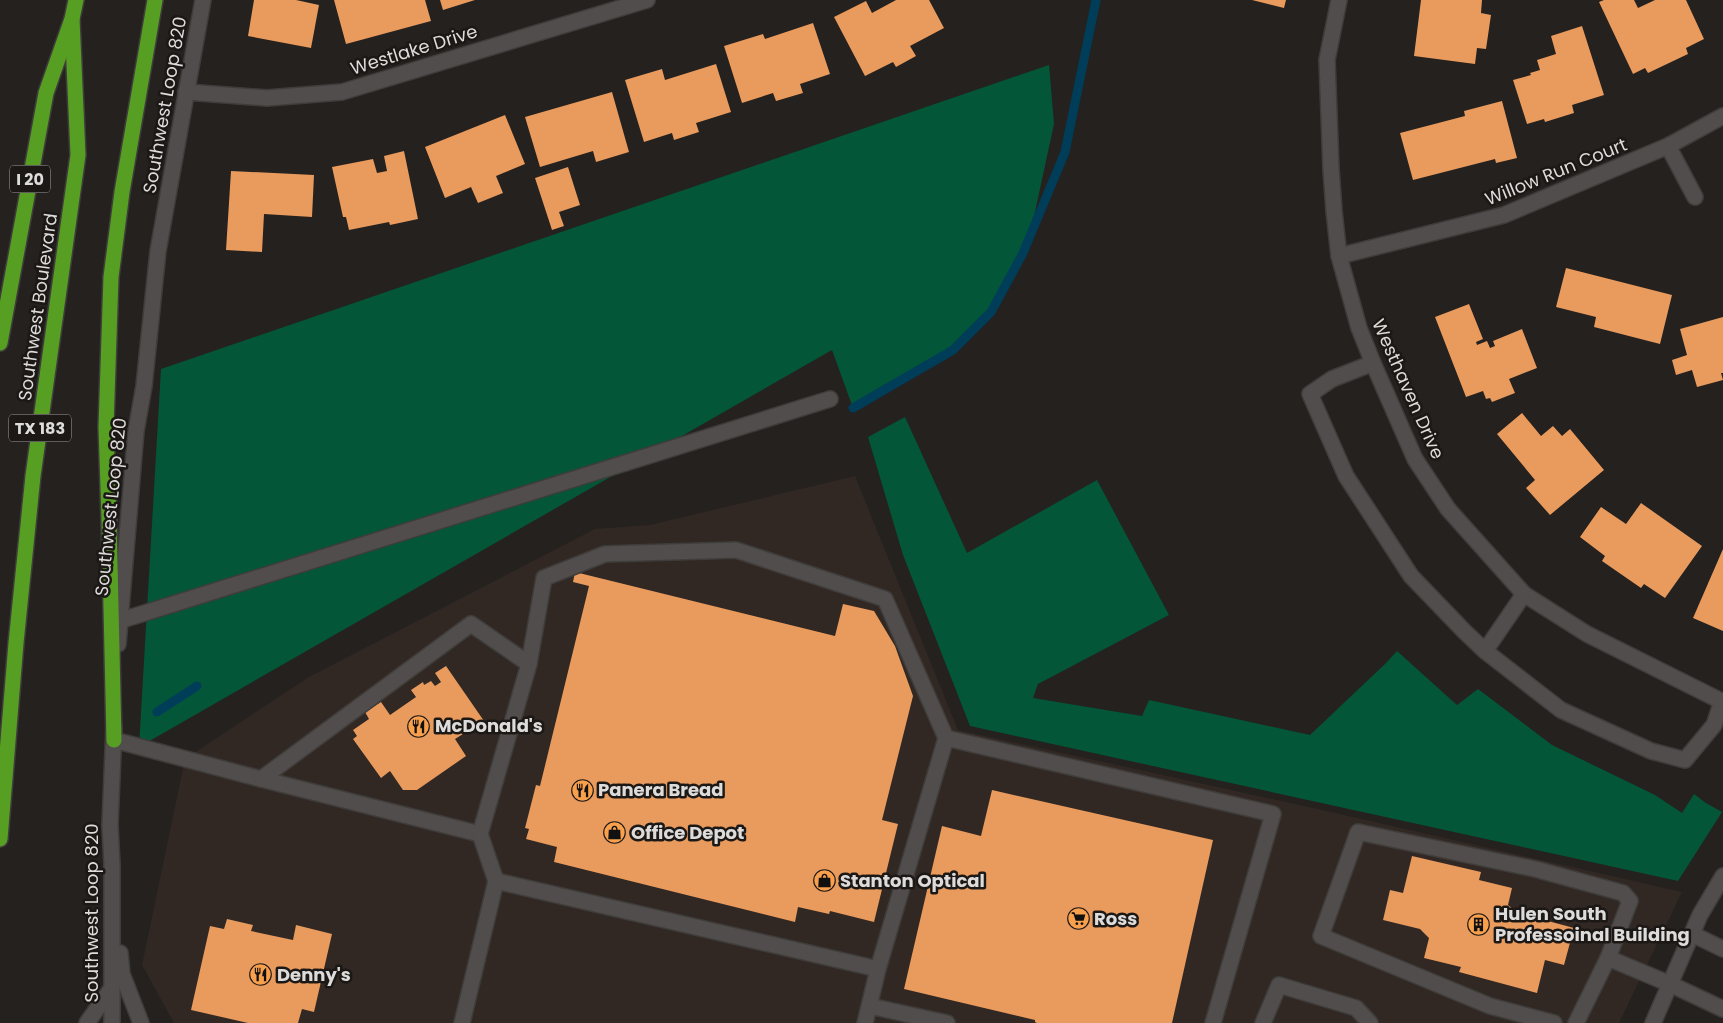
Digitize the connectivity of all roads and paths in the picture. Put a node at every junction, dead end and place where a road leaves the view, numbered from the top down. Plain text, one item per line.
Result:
1 (76, 0) edge
2 (155, 0) edge
3 (203, 0) edge
4 (647, 0) edge
5 (1339, 0) edge
6 (72, 18) junction
7 (186, 92) junction
8 (1723, 116) edge
9 (1668, 146) junction
10 (1695, 197) dead end
11 (1339, 256) junction
12 (0, 342) edge
13 (1372, 363) junction
14 (830, 399) dead end
15 (1524, 594) junction
16 (119, 622) junction
17 (1485, 651) junction
18 (529, 664) junction
19 (1723, 701) edge
20 (946, 738) junction
21 (114, 740) junction
22 (261, 779) junction
23 (480, 834) junction
24 (0, 839) edge
25 (112, 865) junction
26 (1723, 876) edge
27 (496, 881) junction
28 (1692, 934) junction
29 (1723, 949) edge
30 (1608, 958) junction
31 (878, 969) junction
32 (1670, 984) junction
33 (111, 989) junction
34 (870, 1006) junction
35 (1723, 1009) edge
36 (87, 1023) edge
37 (112, 1023) edge
38 (141, 1023) edge
39 (462, 1023) edge
40 (865, 1023) edge
41 (947, 1023) edge
42 (1213, 1023) edge
43 (1263, 1023) edge
44 (1370, 1023) edge
45 (1554, 1023) edge
46 (1576, 1023) edge
47 (1653, 1023) edge

1 - 6 highway, I 20
2 - 21 highway
3 - 7 street, Southwest Loop 820
4 - 7 street, Westlake Drive
5 - 11 street, Westhaven Drive
6 - 12 highway, I 20
6 - 24 highway, Southwest Boulevard / TX 183
7 - 16 street, Southwest Loop 820
8 - 9 street, Willow Run Court
9 - 10 street
9 - 11 street, Willow Run Court
11 - 13 street, Westhaven Drive
13 - 15 street, Westhaven Drive
13 - 17 street
14 - 16 street
15 - 17 street
15 - 19 street, Westhaven Drive
16 - 21 street, Southwest Loop 820
17 - 19 street
18 - 20 street
18 - 22 street
18 - 23 street
20 - 31 street
20 - 42 street
21 - 22 street
21 - 25 street, Southwest Loop 820
22 - 23 street
23 - 27 street
25 - 33 street, Southwest Loop 820
25 - 38 street
26 - 28 street
27 - 31 street
27 - 39 street
28 - 29 street
28 - 32 street
30 - 32 street
30 - 45 street
30 - 46 street
31 - 34 street
32 - 35 street
32 - 47 street
33 - 36 street
33 - 37 street, Southwest Loop 820
34 - 40 street
34 - 41 street
43 - 44 street

